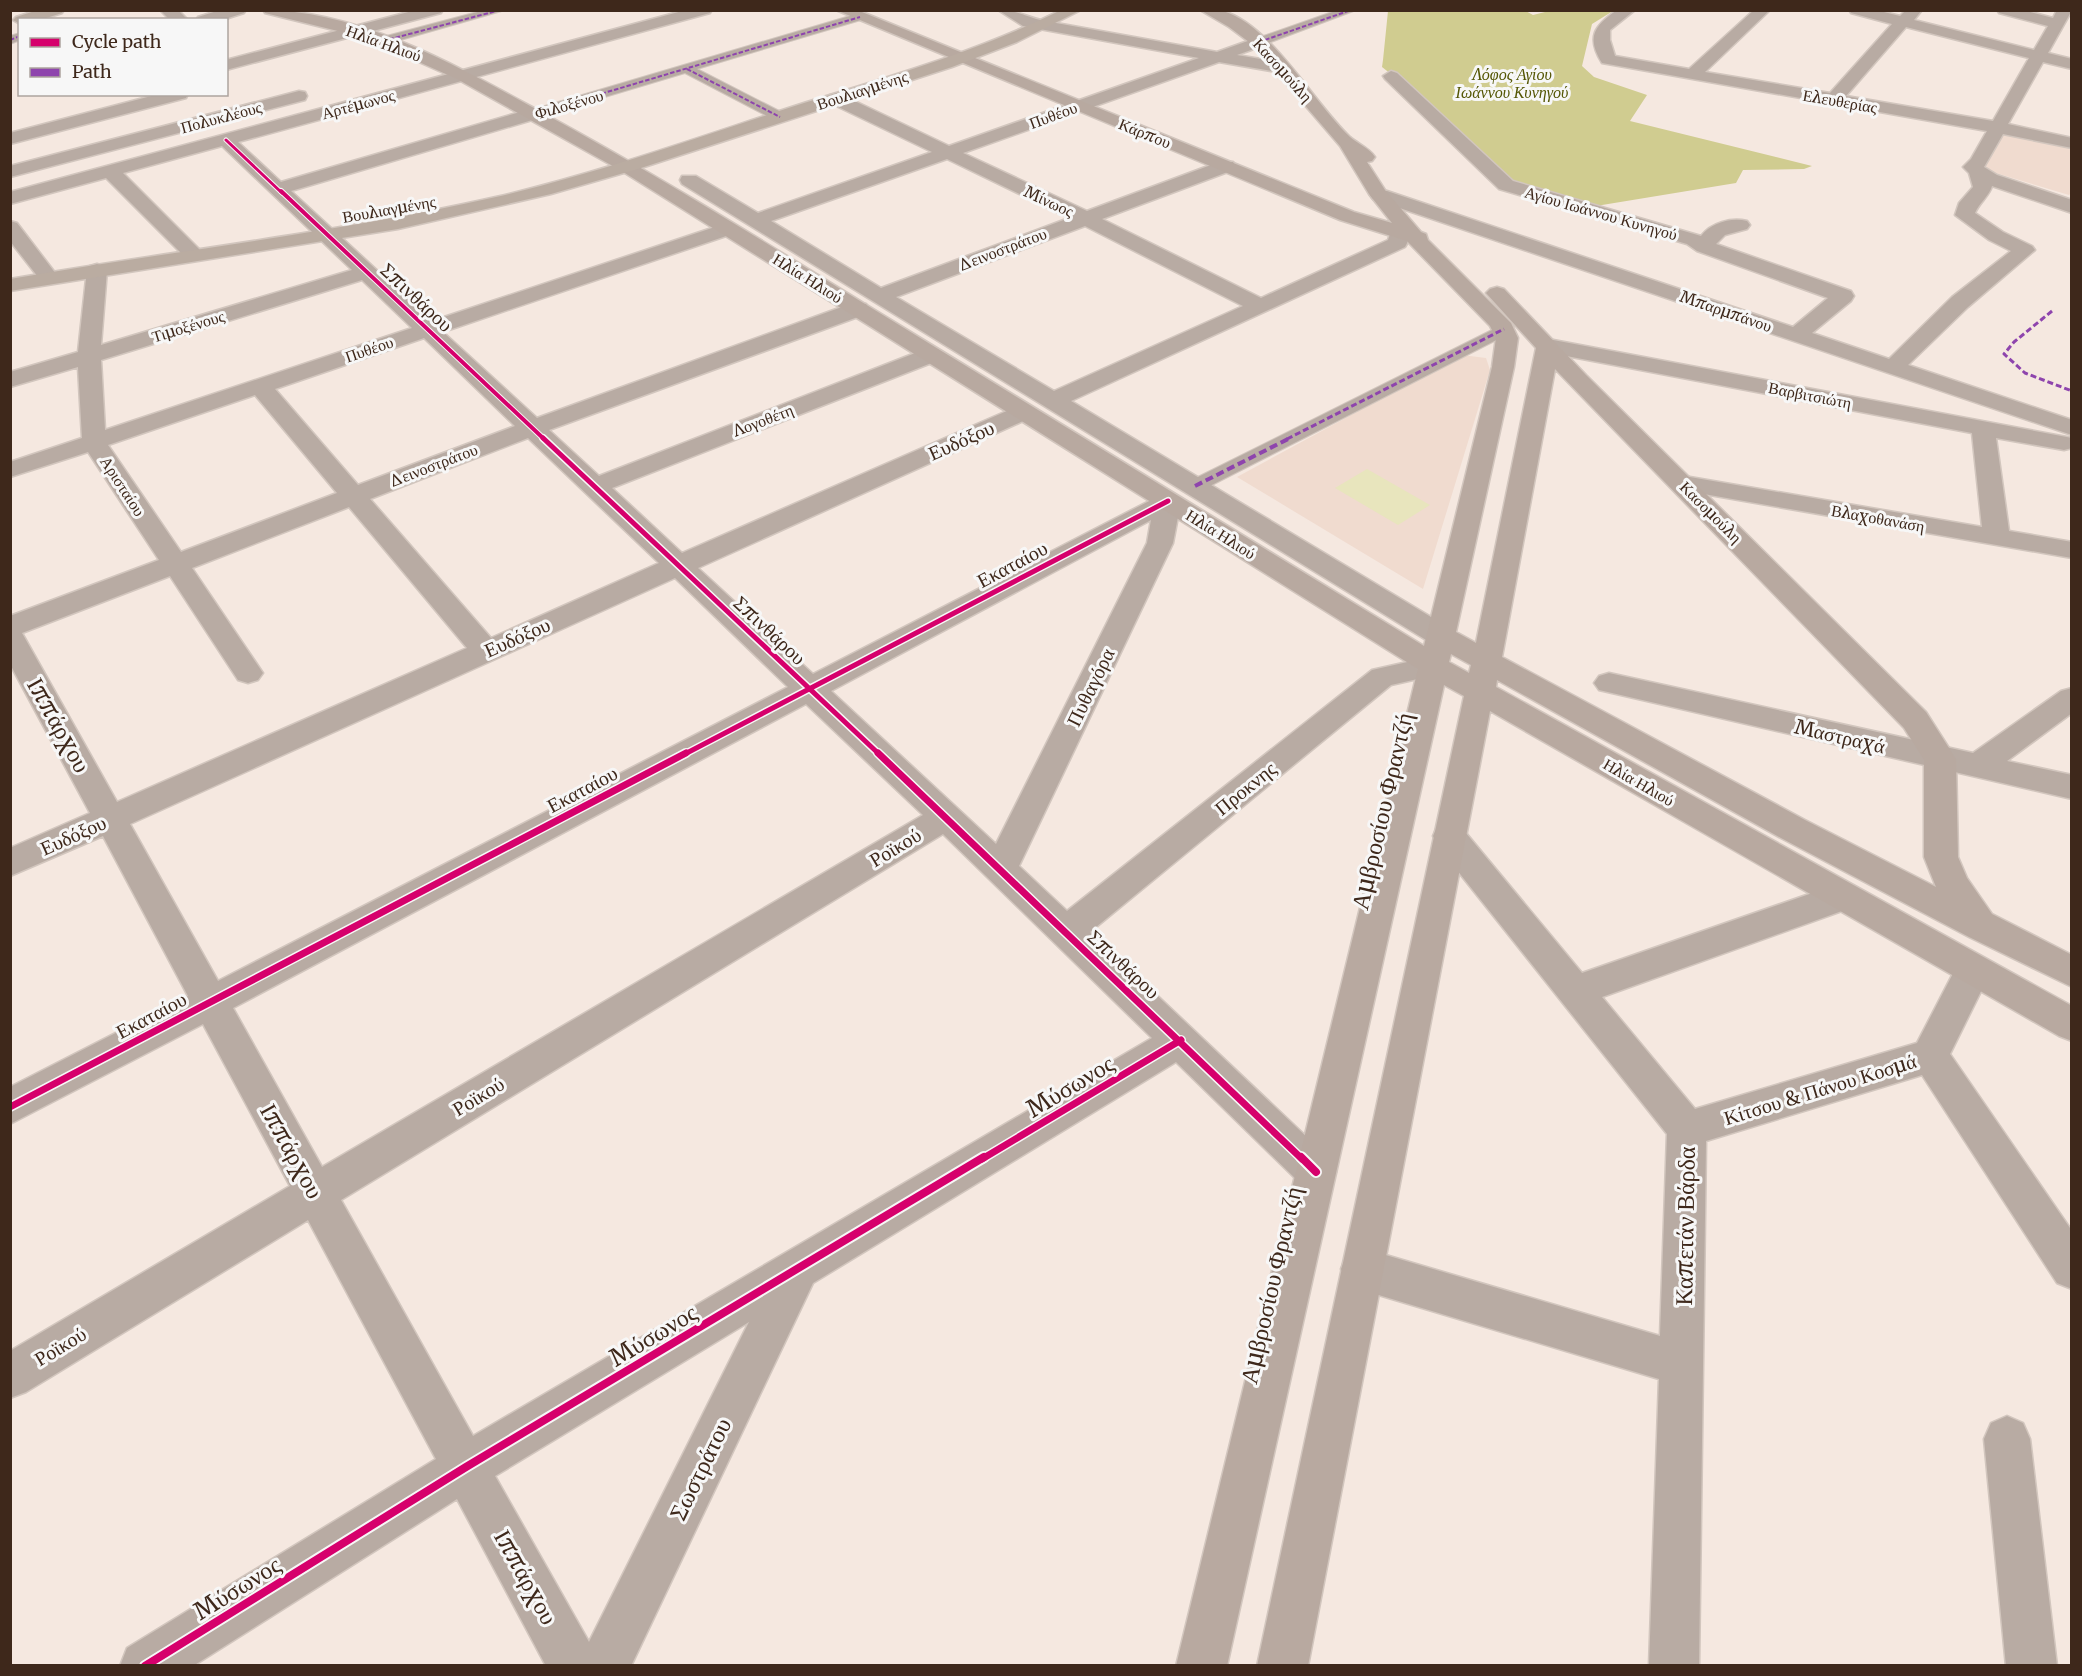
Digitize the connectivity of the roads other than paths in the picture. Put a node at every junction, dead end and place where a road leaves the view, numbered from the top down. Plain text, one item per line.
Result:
1 (57, 10) edge
2 (239, 10) edge
3 (270, 10) edge
4 (368, 10) edge
5 (436, 10) edge
6 (500, 10) edge
7 (705, 10) edge
8 (843, 10) edge
9 (1005, 10) edge
10 (1074, 10) edge
11 (1207, 10) edge
12 (1351, 10) edge
13 (1628, 10) edge
14 (1763, 10) edge
15 (1856, 10) edge
16 (1916, 10) edge
17 (2004, 10) edge
18 (860, 17) junction
19 (2061, 17) edge
20 (27, 18) edge
21 (210, 18) edge
22 (391, 22) junction
23 (1902, 22) junction
24 (1045, 26) junction
25 (358, 39) junction
26 (383, 41) junction
27 (1259, 42) junction
28 (228, 50) edge
29 (1215, 57) junction
30 (2038, 57) junction
31 (962, 58) junction
32 (244, 60) junction
33 (432, 62) junction
34 (228, 64) edge
35 (2072, 64) edge
36 (410, 68) dead end
37 (1283, 68) junction
38 (687, 69) junction
39 (1692, 75) junction
40 (463, 76) junction
41 (1391, 76) dead end
42 (318, 91) dead end
43 (114, 96) edge
44 (173, 96) edge
45 (836, 99) junction
46 (1833, 100) junction
47 (1079, 106) junction
48 (124, 109) junction
49 (533, 114) junction
50 (780, 117) junction
51 (1997, 127) junction
52 (148, 136) junction
53 (10, 139) edge
54 (226, 140) junction
55 (2072, 143) edge
56 (1348, 145) junction
57 (947, 153) junction
58 (168, 156) junction
59 (627, 166) junction
60 (1226, 166) junction
61 (110, 171) junction
62 (10, 172) edge
63 (1978, 173) junction
64 (689, 180) dead end
65 (277, 189) junction
66 (10, 198) edge
67 (1384, 200) junction
68 (2072, 207) edge
69 (1417, 208) junction
70 (1347, 216) junction
71 (1085, 218) junction
72 (757, 220) junction
73 (1740, 225) dead end
74 (10, 228) edge
75 (728, 229) junction
76 (1484, 230) junction
77 (326, 234) junction
78 (1408, 235) junction
79 (1451, 241) junction
80 (1704, 247) junction
81 (194, 255) junction
82 (97, 270) junction
83 (366, 272) junction
84 (49, 278) junction
85 (10, 285) edge
86 (880, 295) junction
87 (1261, 306) junction
88 (858, 309) junction
89 (1502, 326) junction
90 (428, 330) junction
91 (1797, 335) junction
92 (1548, 346) junction
93 (931, 354) junction
94 (90, 356) junction
95 (1893, 367) junction
96 (10, 380) edge
97 (260, 386) junction
98 (1054, 400) junction
99 (1024, 412) junction
100 (532, 428) junction
101 (1983, 428) junction
102 (2070, 430) edge
103 (94, 442) junction
104 (10, 470) edge
105 (1684, 484) junction
106 (595, 486) junction
107 (1182, 494) junction
108 (354, 496) junction
109 (1997, 538) junction
110 (2072, 550) edge
111 (174, 564) junction
112 (678, 566) junction
113 (10, 627) edge
114 (10, 636) edge
115 (486, 651) junction
116 (1438, 651) junction
117 (248, 673) dead end
118 (1482, 676) junction
119 (1609, 683) dead end
120 (809, 689) junction
121 (2072, 698) edge
122 (1940, 759) junction
123 (1979, 765) junction
124 (2072, 787) edge
125 (945, 817) junction
126 (110, 818) junction
127 (1449, 836) junction
128 (10, 863) edge
129 (1001, 868) junction
130 (1841, 897) junction
131 (1981, 927) junction
132 (1066, 931) junction
133 (1973, 971) junction
134 (2072, 972) edge
135 (1576, 991) junction
136 (211, 1002) junction
137 (2072, 1026) edge
138 (1181, 1040) junction
139 (1930, 1056) junction
140 (10, 1107) edge
141 (1687, 1128) junction
142 (1316, 1172) junction
143 (316, 1193) junction
144 (2072, 1268) edge
145 (1362, 1269) junction
146 (796, 1272) junction
147 (1681, 1364) junction
148 (10, 1376) edge
149 (2007, 1439) dead end
150 (466, 1467) junction
151 (145, 1665) edge
152 (574, 1665) edge
153 (604, 1665) edge
154 (1201, 1665) edge
155 (1282, 1665) edge
156 (1674, 1665) edge
157 (2032, 1665) edge

1 - 20 main road
2 - 21 street
3 - 25 main road, Ηλία Ηλιού
4 - 22 street
5 - 22 street
6 - 26 street
7 - 40 street, Αρτέμωνος
8 - 18 main road, Κάρπου
9 - 24 street
10 - 24 main road, Βουλιαγμένης
11 - 27 main road, Κασομούλη
12 - 27 street, Πυθέου
13 - 39 street, Ελευθερίας
14 - 39 street
15 - 23 street
16 - 23 street
17 - 19 street
18 - 31 main road, Κάρπου
18 - 38 street, Φιλοξένου
19 - 30 street
22 - 25 street
23 - 30 street
23 - 46 street
24 - 29 street
24 - 31 main road, Βουλιαγμένης
25 - 26 street
25 - 32 street
26 - 33 main road, Ηλία Ηλιού
27 - 29 street, Πυθέου
27 - 37 main road, Κασομούλη
28 - 32 street
29 - 37 street
29 - 47 street, Πυθέου
30 - 35 street
30 - 51 street
31 - 45 main road, Βουλιαγμένης
31 - 47 main road, Κάρπου
32 - 34 street
33 - 36 street
33 - 40 main road, Ηλία Ηλιού
37 - 56 main road, Κασομούλη
38 - 49 street, Φιλοξένου
38 - 50 street
39 - 46 street, Ελευθερίας
40 - 49 main road, Ηλία Ηλιού
40 - 54 street, Αρτέμωνος
41 - 80 street, Αγίου Ιωάννου Κυνηγού
42 - 52 street, Πολυκλέους
43 - 48 street
44 - 48 street
45 - 50 main road, Βουλιαγμένης
45 - 57 street, Μίνωος
46 - 51 street, Ελευθερίας
47 - 57 street, Πυθέου
47 - 60 main road, Κάρπου
48 - 52 street
48 - 53 street
49 - 59 main road, Ηλία Ηλιού
49 - 65 street, Φιλοξένου
50 - 59 main road, Βουλιαγμένης
51 - 55 street, Ελευθερίας
51 - 63 street
52 - 58 street
52 - 62 street, Πολυκλέους
54 - 58 street, Αρτέμωνος
54 - 65 street, Σπινθάρου
56 - 67 main road, Κασομούλη
56 - 69 main road, Κασομούλη
57 - 71 street, Μίνωος
57 - 72 street, Πυθέου
58 - 61 street, Αρτέμωνος
59 - 75 main road, Ηλία Ηλιού
59 - 77 main road, Βουλιαγμένης
60 - 70 main road, Κάρπου
60 - 71 street, Δεινοστράτου
61 - 66 street, Αρτέμωνος
61 - 81 street
63 - 68 street
63 - 95 street
64 - 72 street, Ηλία Ηλιού
65 - 77 street, Σπινθάρου
67 - 69 street, Μπαρμπάνου
67 - 70 main road
67 - 78 main road, Κασομούλη
69 - 76 street, Μπαρμπάνου
69 - 79 main road, Κασομούλη
70 - 78 main road, Κάρπου
71 - 86 street, Δεινοστράτου
71 - 87 street, Μίνωος
72 - 86 street, Ηλία Ηλιού
73 - 80 street
74 - 84 street
75 - 88 main road, Ηλία Ηλιού
75 - 90 street, Πυθέου
76 - 79 street
76 - 91 street, Μπαρμπάνου
77 - 81 main road, Βουλιαγμένης
77 - 83 street, Σπινθάρου
78 - 79 main road, Κάρπου
78 - 87 street
78 - 89 main road, Κασομούλη
79 - 92 main road, Κασομούλη
80 - 91 street, Αγίου Ιωάννου Κυνηγού
81 - 82 main road, Βουλιαγμένης
82 - 84 main road, Βουλιαγμένης
82 - 94 street, Αρισταίου
83 - 90 street, Σπινθάρου
83 - 94 street, Τιμοξένους
84 - 85 main road, Βουλιαγμένης
86 - 98 street, Ηλία Ηλιού
87 - 98 street
88 - 93 main road, Ηλία Ηλιού
88 - 100 street, Δεινοστράτου
89 - 107 street, Εκαταίου
89 - 116 main road, Αμβροσίου Φραντζή
90 - 97 street, Πυθέου
90 - 100 street, Σπινθάρου
91 - 95 street, Μπαρμπάνου
92 - 101 street, Βαρβιτσιώτη
92 - 105 main road, Κασομούλη
92 - 118 main road
93 - 99 main road, Ηλία Ηλιού
93 - 106 street, Λογοθέτη
94 - 96 street, Τιμοξένους
94 - 103 street, Αρισταίου
95 - 102 street, Μπαρμπάνου
97 - 103 street, Πυθέου
97 - 108 street
98 - 107 street, Ηλία Ηλιού
99 - 107 main road, Ηλία Ηλιού
99 - 112 street, Ευδόξου
100 - 106 street, Σπινθάρου
100 - 108 street, Δεινοστράτου
101 - 102 street, Βαρβιτσιώτη
101 - 109 street
103 - 104 street, Πυθέου
103 - 111 street, Αρισταίου
105 - 109 street, Βλαχοθανάση
105 - 122 main road, Κασομούλη
106 - 112 street, Σπινθάρου
107 - 116 main road, Ηλία Ηλιού
107 - 120 street, Εκαταίου
107 - 129 street, Πυθαγόρα
108 - 111 street, Δεινοστράτου
108 - 115 street
109 - 110 street, Βλαχοθανάση
111 - 113 street, Δεινοστράτου
111 - 117 street, Αρισταίου
112 - 115 street, Ευδόξου
112 - 120 street, Σπινθάρου
114 - 126 street, Ιππάρχου
115 - 126 street, Ευδόξου
116 - 118 main road, Ηλία Ηλιού
116 - 132 street, Προκνης
116 - 142 main road, Αμβροσίου Φραντζή
118 - 127 main road
118 - 130 main road, Ηλία Ηλιού
118 - 131 main road, Ηλία Ηλιού
119 - 122 street, Μαστραχά
120 - 125 street, Σπινθάρου
120 - 136 street, Εκαταίου
121 - 123 street
122 - 123 street, Μαστραχά
122 - 131 main road
123 - 124 street, Μαστραχά
125 - 129 street, Σπινθάρου
125 - 143 street, Ροϊκού
126 - 128 street, Ευδόξου
126 - 136 street, Ιππάρχου
127 - 135 street, Καπετάν Βάρδα
127 - 145 main road
129 - 132 street, Σπινθάρου
130 - 133 main road, Ηλία Ηλιού
130 - 135 street
131 - 134 main road, Ηλία Ηλιού
132 - 138 street, Σπινθάρου
133 - 137 main road, Ηλία Ηλιού
133 - 139 street, Κίτσου & Πάνου Κοσμά
135 - 141 street, Καπετάν Βάρδα
136 - 140 street, Εκαταίου
136 - 143 street, Ιππάρχου
138 - 142 street, Σπινθάρου
138 - 146 street, Μύσωνος
139 - 141 street, Κίτσου & Πάνου Κοσμά
139 - 144 street
141 - 147 street, Καπετάν Βάρδα
142 - 154 main road, Αμβροσίου Φραντζή
143 - 148 street, Ροϊκού
143 - 150 street, Ιππάρχου
145 - 147 street
145 - 155 main road
146 - 150 street, Μύσωνος
146 - 153 street, Σωστράτου
147 - 156 street, Καπετάν Βάρδα
149 - 157 street
150 - 151 street, Μύσωνος
150 - 152 street, Ιππάρχου

